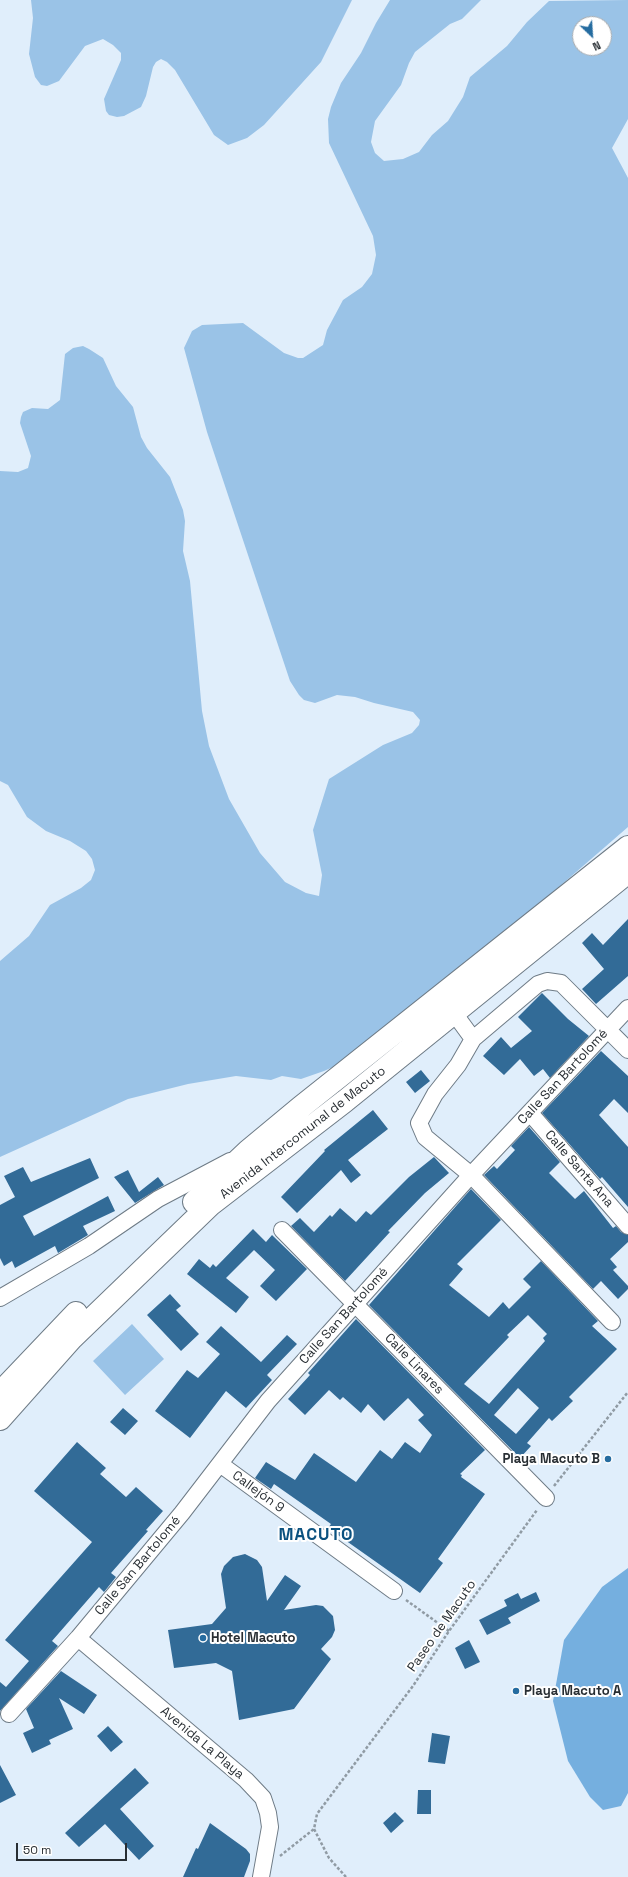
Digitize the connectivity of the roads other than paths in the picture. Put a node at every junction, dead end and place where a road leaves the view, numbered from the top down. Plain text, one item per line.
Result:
1 (628, 847) edge
2 (628, 872) edge
3 (628, 1008) edge
4 (454, 1013) junction
5 (608, 1029) junction
6 (473, 1039) junction
7 (628, 1050) edge
8 (530, 1113) junction
9 (248, 1151) junction
10 (471, 1175) junction
11 (628, 1226) edge
12 (282, 1230) dead end
13 (0, 1298) edge
14 (355, 1304) junction
15 (612, 1322) dead end
16 (0, 1393) edge
17 (0, 1419) edge
18 (220, 1464) junction
19 (546, 1498) road end
20 (394, 1591) road end
21 (78, 1638) junction
22 (9, 1714) dead end
23 (261, 1877) edge

1 - 9 main road, Avenida Intercomunal de Macuto
2 - 4 main road, Avenida Intercomunal de Macuto
3 - 5 street, Calle San Bartolomé
4 - 6 street
4 - 17 main road, Avenida Intercomunal de Macuto
5 - 6 street
5 - 7 street
5 - 8 street, Calle San Bartolomé
6 - 10 street
8 - 10 street, Calle San Bartolomé
8 - 11 street, Calle Santa Ana
9 - 13 street
9 - 16 main road, Avenida Intercomunal de Macuto
10 - 14 street, Calle San Bartolomé
10 - 15 street
12 - 14 street, Calle Linares
14 - 18 street, Calle San Bartolomé
14 - 19 street, Calle Linares
18 - 20 street, Callejón 9
18 - 21 street, Calle San Bartolomé
21 - 22 street, Calle San Bartolomé
21 - 23 street, Avenida La Playa

